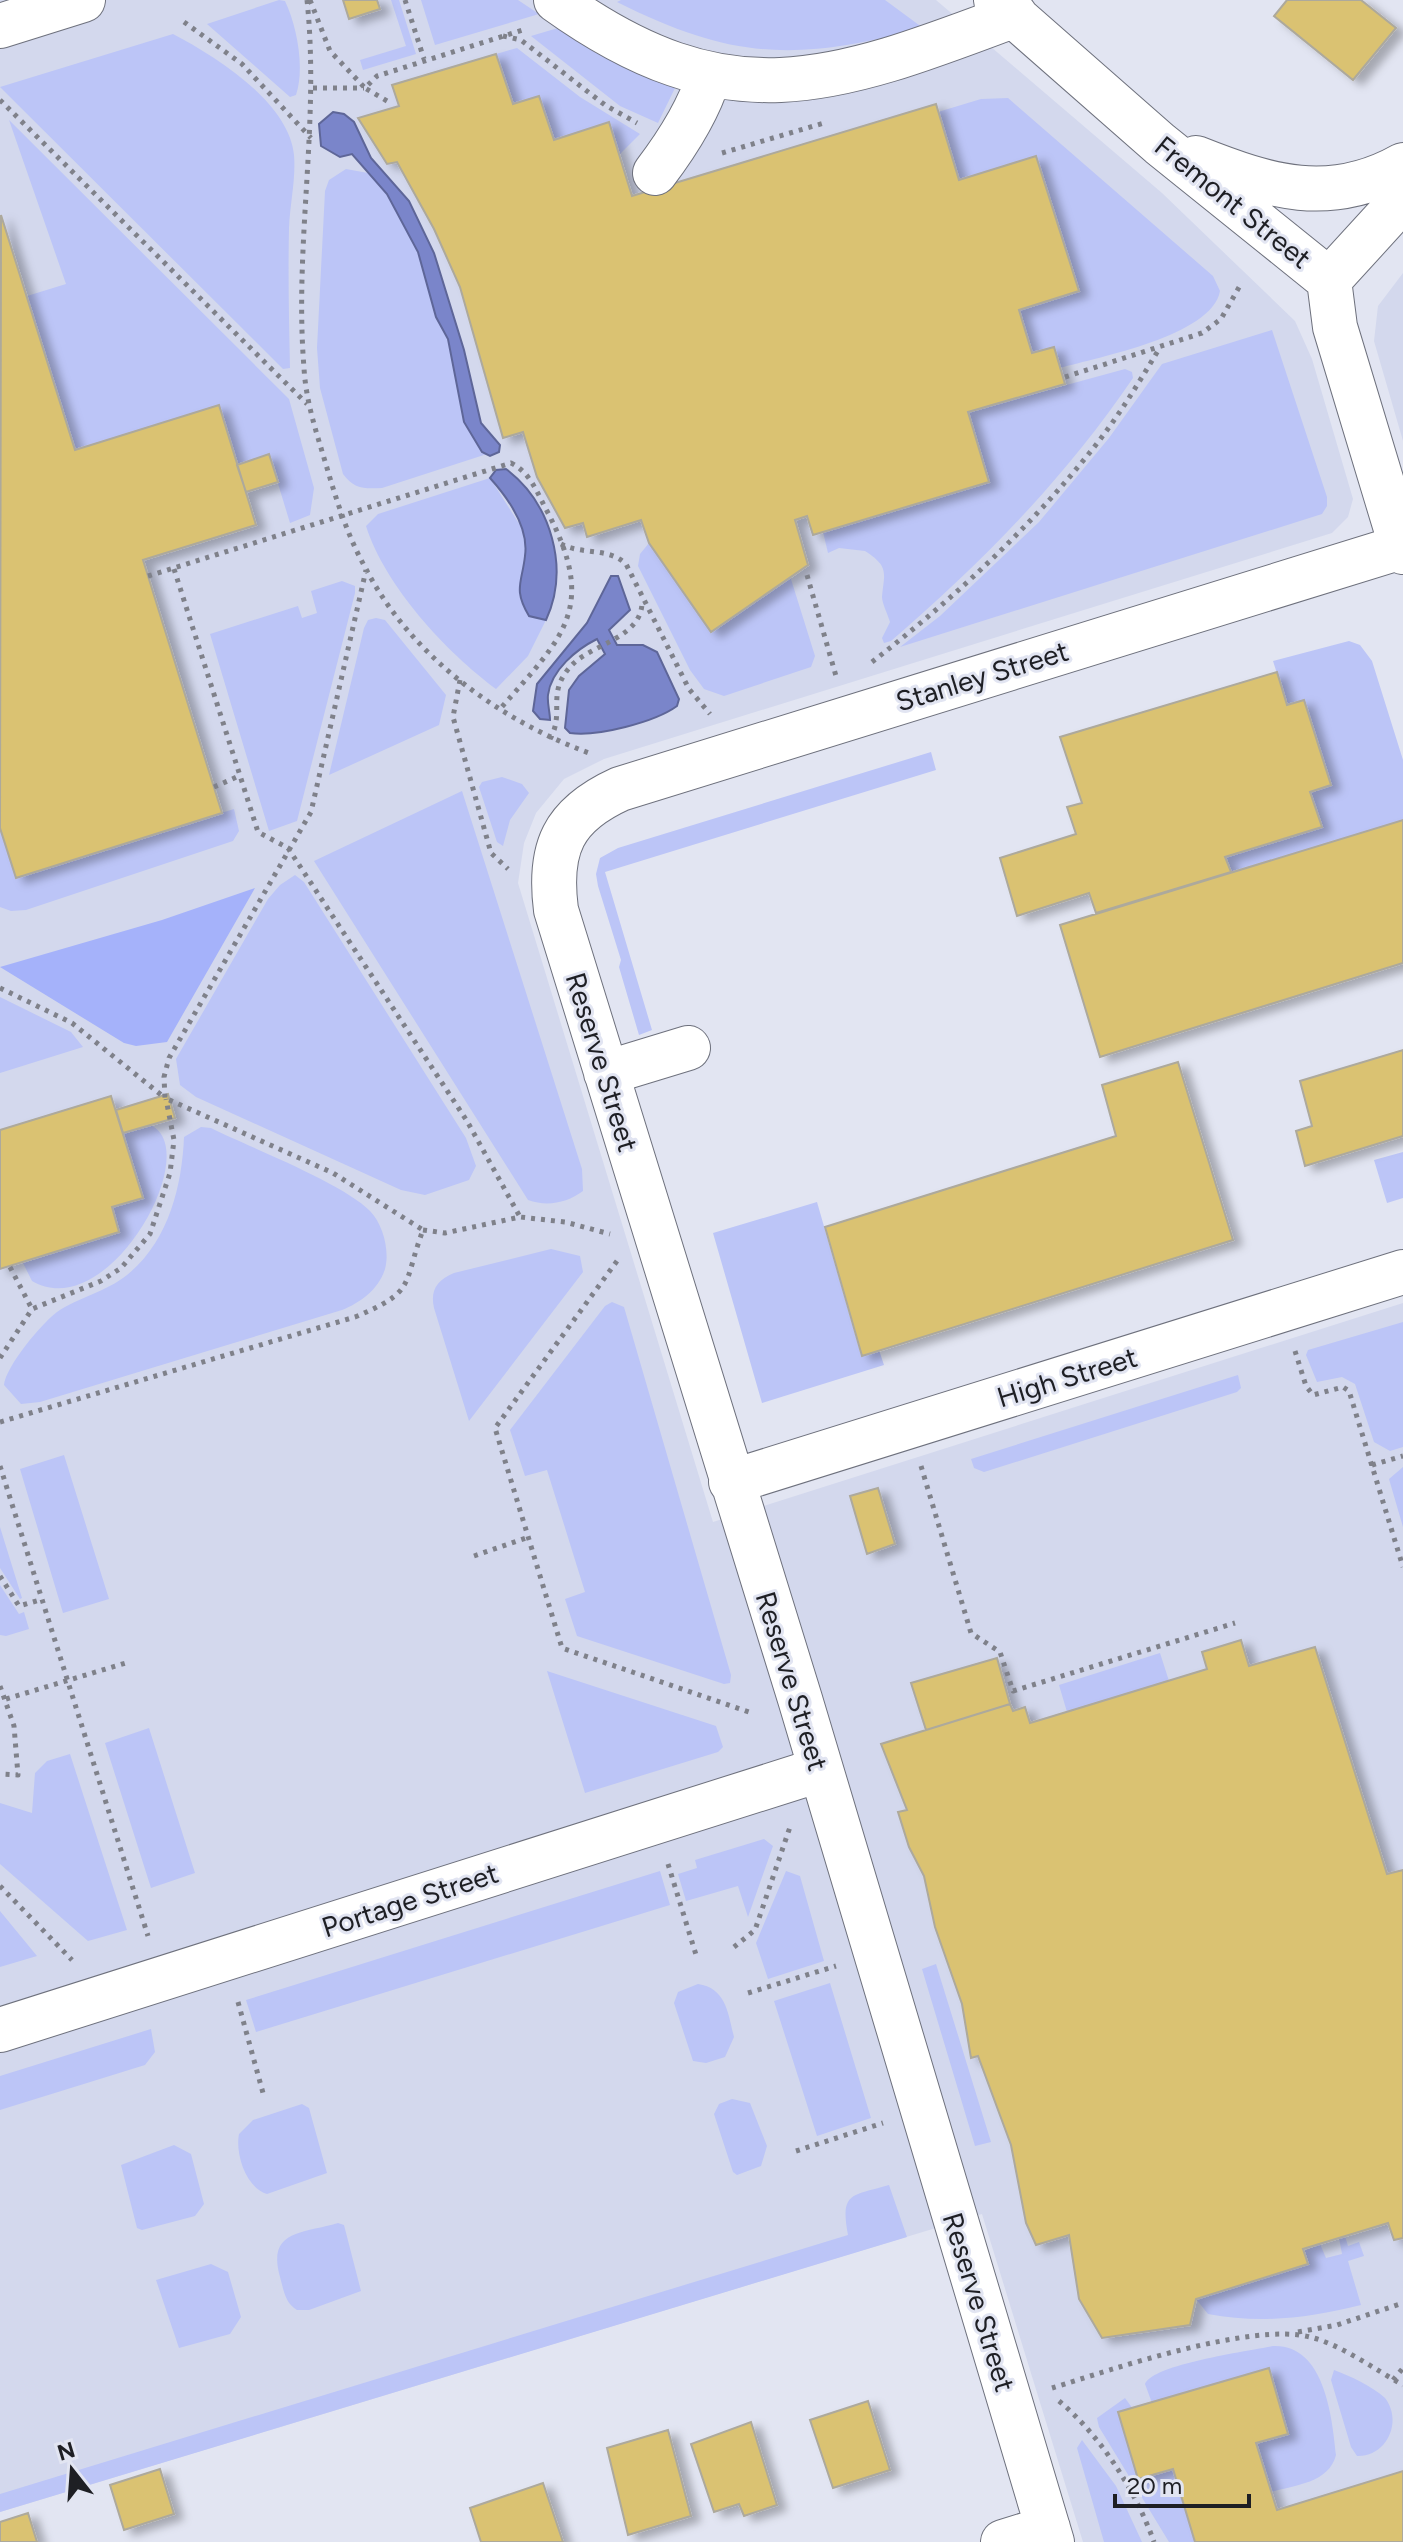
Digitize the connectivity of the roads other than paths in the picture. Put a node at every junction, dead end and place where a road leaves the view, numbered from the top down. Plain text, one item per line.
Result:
1 (83, 0) edge
2 (566, 6) edge
3 (1006, 7) edge
4 (0, 26) edge
5 (709, 76) junction
6 (1160, 144) junction
7 (666, 158) road end
8 (1403, 165) edge
9 (1403, 199) edge
10 (1329, 280) junction
11 (1402, 549) edge
12 (570, 822) joint
13 (688, 1048) dead end
14 (606, 1073) junction
15 (1403, 1272) edge
16 (731, 1482) junction
17 (819, 1770) junction
18 (0, 2030) edge
19 (1050, 2535) edge
20 (1003, 2542) edge

1 - 4 street
2 - 5 street
3 - 5 street
3 - 6 street, Fremont Street
5 - 7 street
6 - 8 street
6 - 10 street, Fremont Street
9 - 10 street
10 - 11 street, Fremont Street
11 - 12 street, Stanley Street
12 - 14 street, Reserve Street
13 - 14 street
14 - 16 street, Reserve Street
15 - 16 street, High Street
16 - 17 street, Reserve Street
17 - 18 street, Portage Street
17 - 19 street, Reserve Street
19 - 20 street

